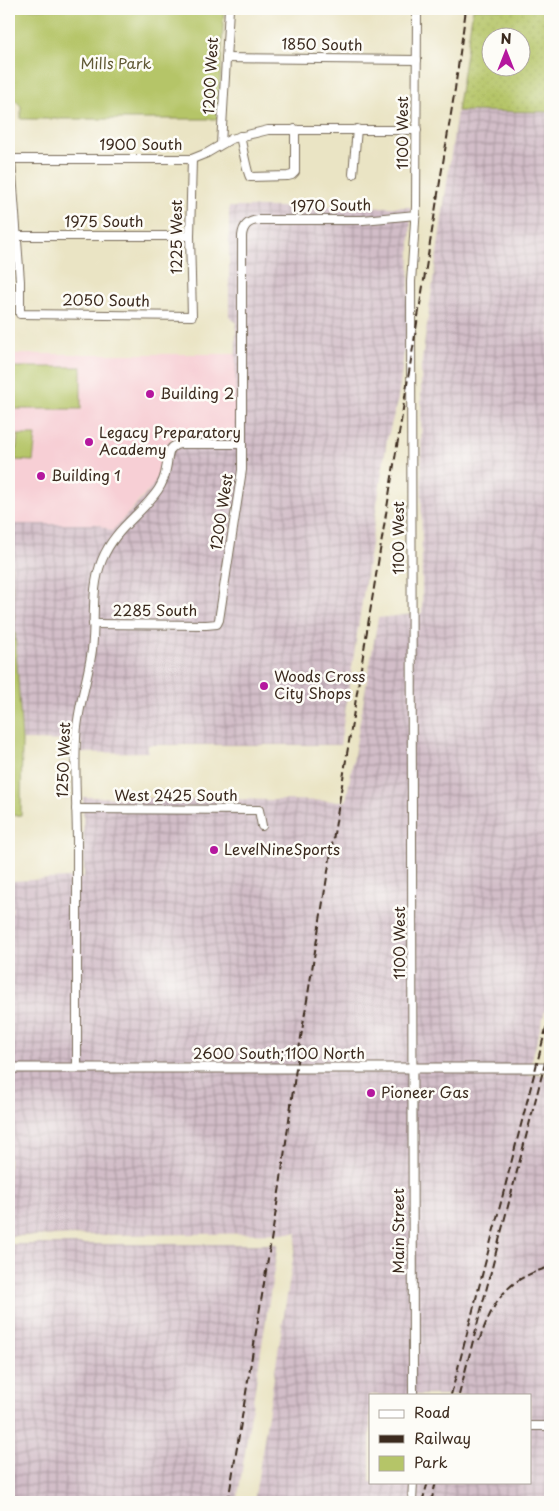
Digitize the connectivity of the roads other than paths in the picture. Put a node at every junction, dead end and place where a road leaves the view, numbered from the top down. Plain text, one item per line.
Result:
1 (229, 9) edge
2 (417, 9) edge
3 (226, 58) junction
4 (417, 60) junction
5 (295, 129) junction
6 (358, 129) junction
7 (417, 130) junction
8 (240, 136) junction
9 (221, 144) junction
10 (192, 158) junction
11 (10, 160) edge
12 (354, 174) dead end
13 (416, 215) junction
14 (247, 224) joint
15 (17, 236) junction
16 (190, 236) junction
17 (192, 316) joint
18 (242, 444) junction
19 (93, 624) junction
20 (217, 624) joint
21 (76, 809) junction
22 (262, 826) dead end
23 (9, 1068) edge
24 (76, 1068) junction
25 (413, 1068) junction
26 (550, 1068) edge
27 (413, 1394) edge
28 (532, 1426) edge
29 (550, 1426) edge
30 (413, 1486) edge
31 (413, 1502) edge

1 - 3 street, 1200 West
2 - 4 street, 1100 West
3 - 4 street, 1850 South
3 - 9 street, 1200 West
4 - 7 street, 1100 West
5 - 6 street, 1900 South
5 - 8 street, 1900 South
5 - 8 street
6 - 7 street, 1900 South
6 - 12 street
7 - 13 street, 1100 West
8 - 9 street, 1900 South
9 - 10 street, 1900 South
10 - 11 street, 1900 South
10 - 16 street, 1225 West
11 - 15 street
13 - 14 street, 1970 South
13 - 25 street, 1100 West
14 - 18 street, 1200 West
15 - 16 street, 1975 South
15 - 17 street, 2050 South
16 - 17 street, 1225 West
18 - 19 street, 1250 West
18 - 20 street, 1200 West
19 - 20 street, 2285 South
19 - 21 street, 1250 West
21 - 22 street, West 2425 South
21 - 24 street, 1250 West
23 - 24 main road, 2600 South;1100 North
24 - 25 main road, 2600 South;1100 North
25 - 26 main road, 2600 South;1100 North
25 - 27 street, Main Street
28 - 29 street
30 - 31 street

